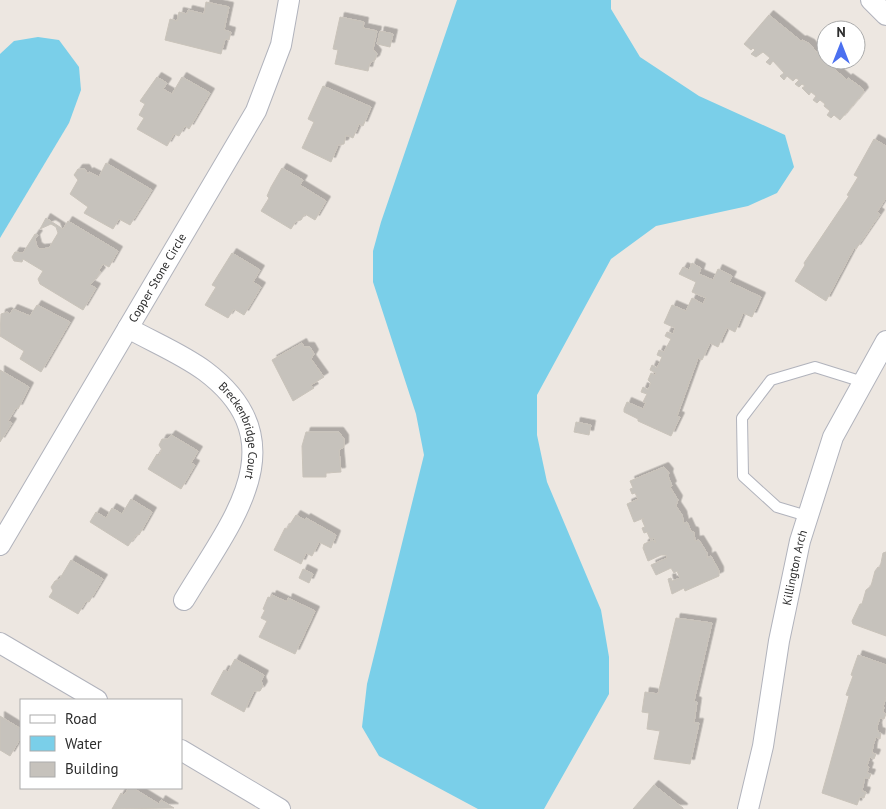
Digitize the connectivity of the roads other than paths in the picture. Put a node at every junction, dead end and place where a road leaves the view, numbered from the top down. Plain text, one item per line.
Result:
1 (289, 0) edge
2 (871, 0) edge
3 (886, 15) edge
4 (128, 328) junction
5 (886, 341) edge
6 (863, 382) junction
7 (807, 516) junction
8 (0, 545) edge
9 (184, 600) dead end
10 (0, 643) edge
11 (95, 699) edge
12 (182, 751) edge
13 (280, 809) edge
14 (748, 809) edge

1 - 4 street, Copper Stone Circle
2 - 3 street
4 - 8 street, Copper Stone Circle
4 - 9 street, Breckenbridge Court
5 - 6 street, Killington Arch
6 - 7 street, Killington Arch
6 - 7 lane
7 - 14 street, Killington Arch
10 - 11 street
12 - 13 street

